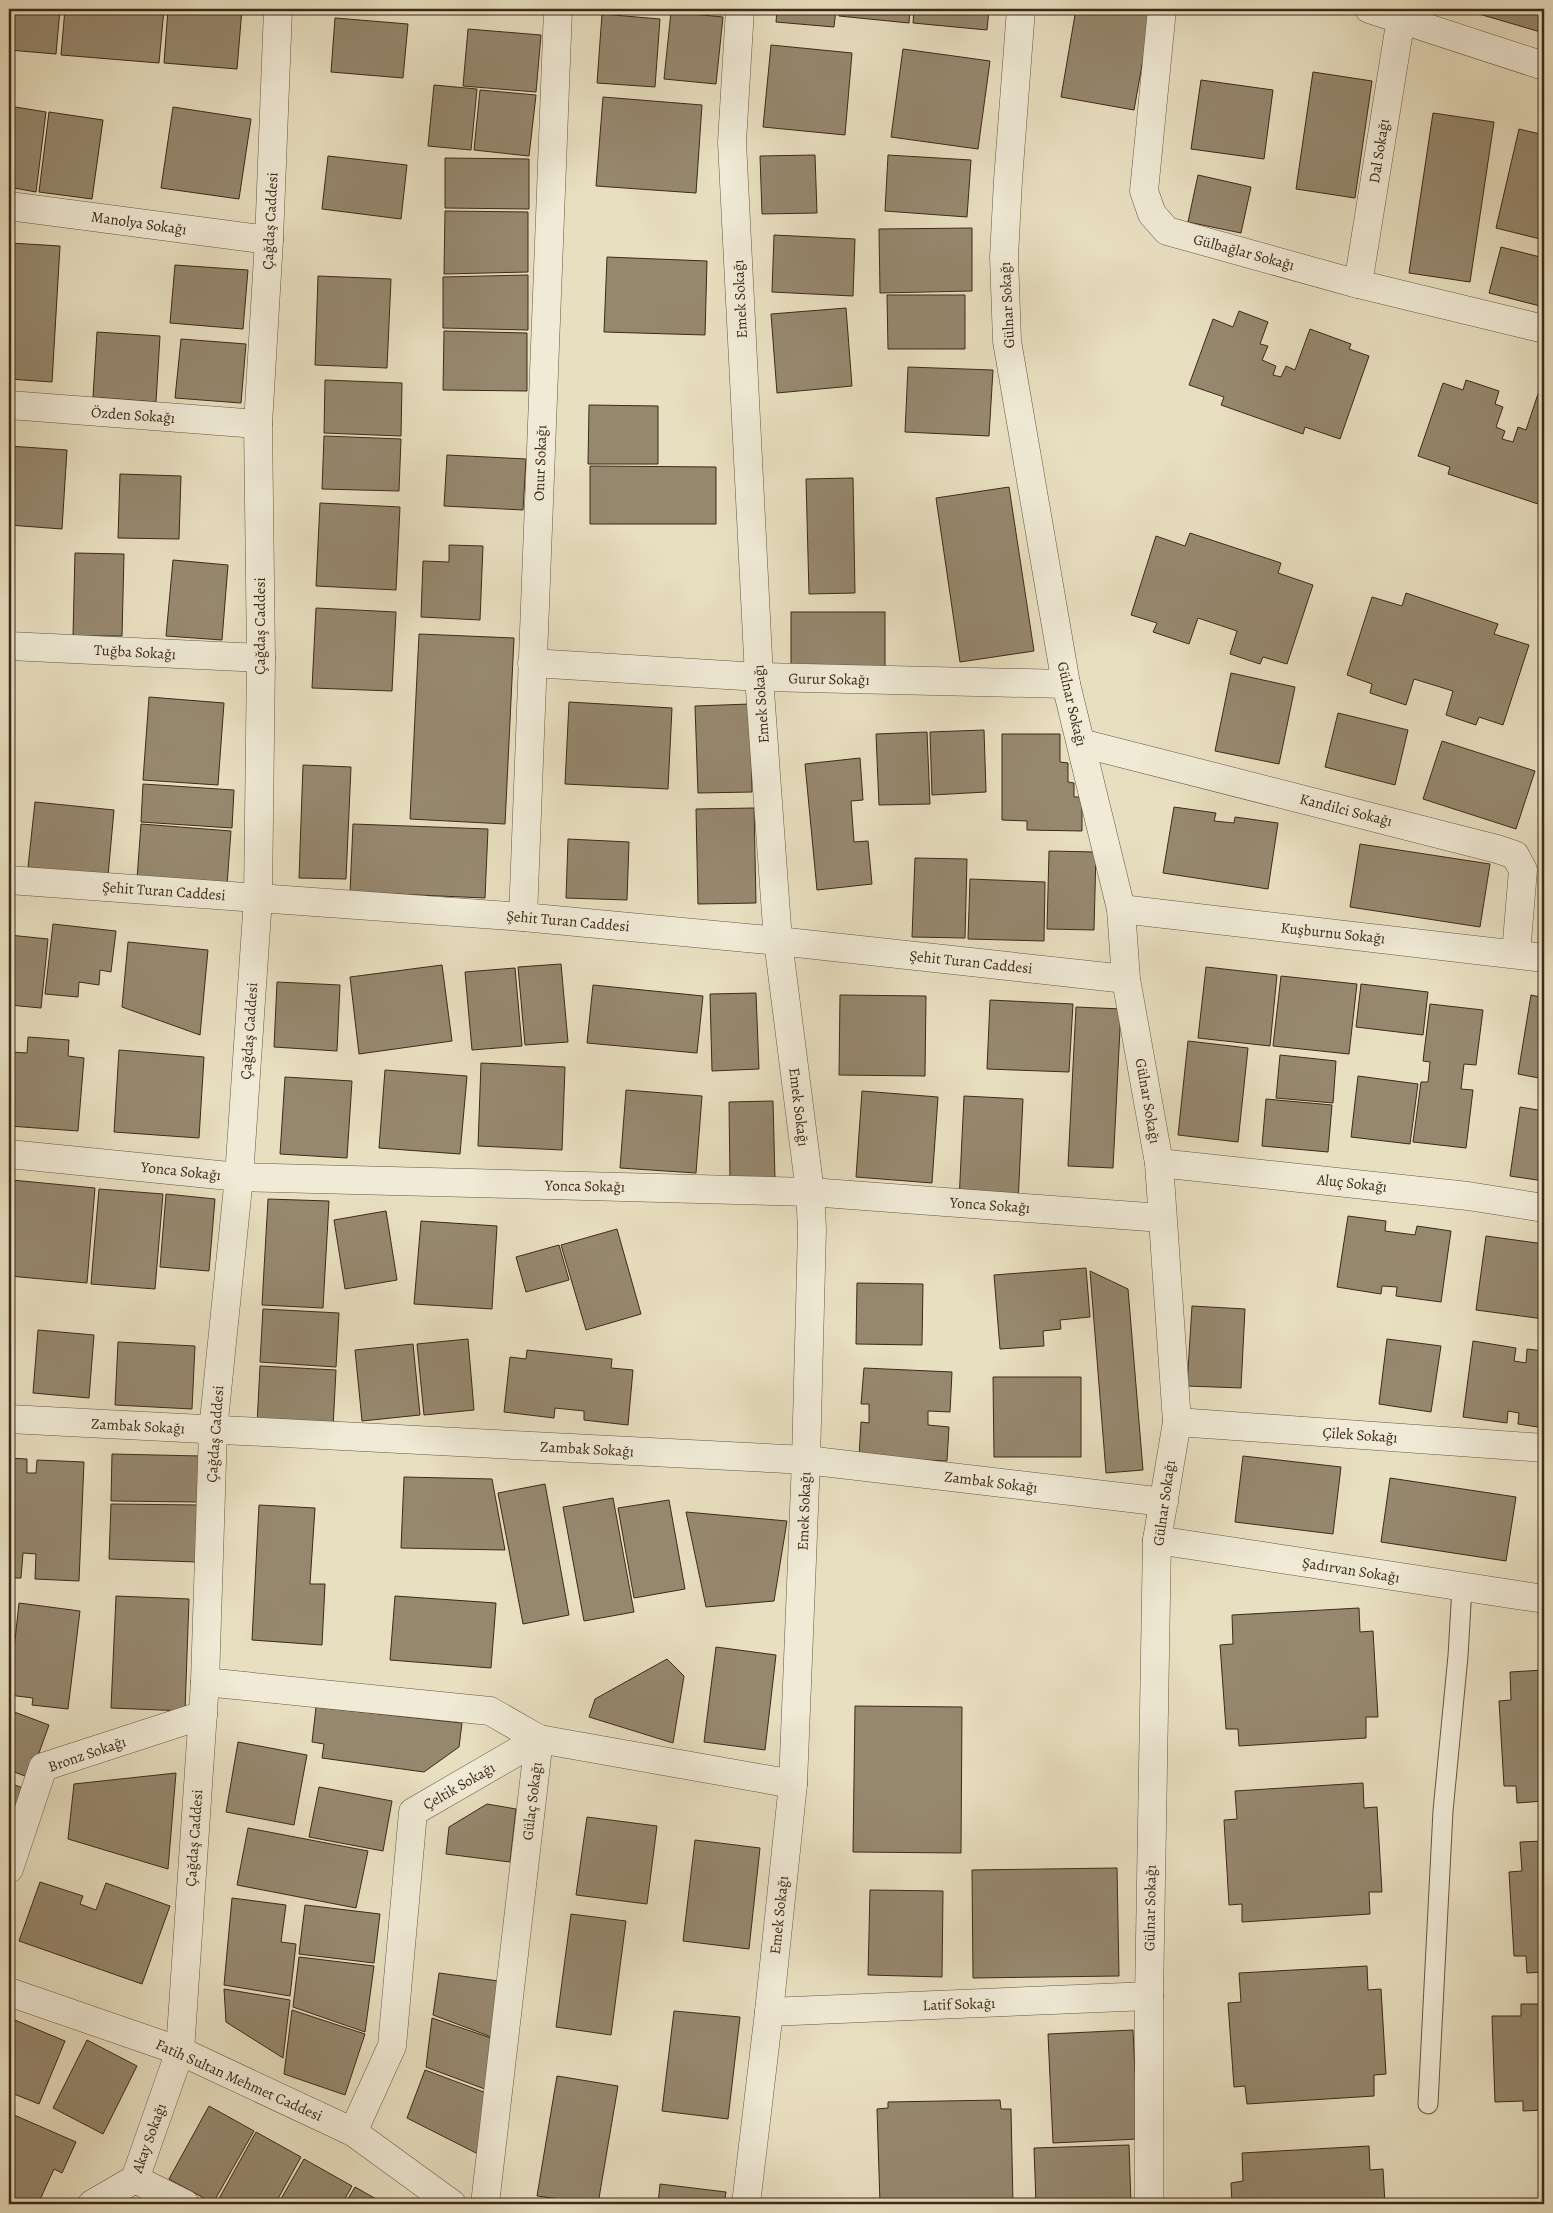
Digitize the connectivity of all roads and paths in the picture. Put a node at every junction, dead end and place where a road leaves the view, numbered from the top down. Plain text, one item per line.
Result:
1 (278, 9) edge
2 (558, 9) edge
3 (740, 9) edge
4 (1021, 9) edge
5 (1162, 9) edge
6 (1369, 9) edge
7 (1401, 18) junction
8 (1544, 66) edge
9 (9, 206) edge
10 (269, 240) junction
11 (1358, 284) junction
12 (1544, 328) edge
13 (9, 405) edge
14 (258, 424) junction
15 (9, 646) edge
16 (261, 658) junction
17 (532, 663) junction
18 (759, 677) junction
19 (1066, 684) junction
20 (1081, 743) junction
21 (9, 880) edge
22 (258, 898) junction
23 (1121, 910) junction
24 (522, 917) junction
25 (778, 940) junction
26 (1516, 953) junction
27 (1544, 958) edge
28 (1126, 978) junction
29 (9, 1154) edge
30 (1159, 1163) junction
31 (239, 1177) junction
32 (810, 1192) junction
33 (1544, 1208) edge
34 (1162, 1218) junction
35 (9, 1419) edge
36 (1177, 1422) junction
37 (214, 1430) junction
38 (1544, 1448) edge
39 (806, 1460) junction
40 (1164, 1502) junction
41 (1157, 1540) junction
42 (1462, 1587) junction
43 (1544, 1599) edge
44 (205, 1682) junction
45 (203, 1716) junction
46 (539, 1739) junction
47 (793, 1784) junction
48 (9, 1869) edge
49 (9, 1992) edge
50 (1149, 1996) junction
51 (770, 2012) junction
52 (180, 2050) junction
53 (1428, 2104) dead end
54 (353, 2132) junction
55 (135, 2179) junction
56 (426, 2196) edge
57 (92, 2204) edge
58 (185, 2204) edge
59 (452, 2204) edge
60 (484, 2204) edge
61 (746, 2204) edge
62 (1149, 2204) edge

1 - 10 street, Çağdaş Caddesi
2 - 17 street, Onur Sokağı
3 - 18 street, Emek Sokağı
4 - 19 street, Gülnar Sokağı
5 - 11 street, Gülbağlar Sokağı
6 - 7 street
7 - 8 street
7 - 11 street, Dal Sokağı
9 - 10 street, Manolya Sokağı
10 - 14 street, Çağdaş Caddesi
11 - 12 street, Gülbağlar Sokağı
13 - 14 street, Özden Sokağı
14 - 16 street, Çağdaş Caddesi
15 - 16 street, Tuğba Sokağı
16 - 22 street, Çağdaş Caddesi
17 - 18 street, Gurur Sokağı
17 - 24 street, Onur Sokağı
18 - 19 street, Gurur Sokağı
18 - 25 street, Emek Sokağı
19 - 20 street, Gülnar Sokağı
20 - 23 street, Gülnar Sokağı
20 - 26 street, Kandilci Sokağı
21 - 22 street, Şehit Turan Caddesi
22 - 24 street, Şehit Turan Caddesi
22 - 31 street, Çağdaş Caddesi
23 - 26 street, Kuşburnu Sokağı
23 - 28 street, Gülnar Sokağı
24 - 25 street, Şehit Turan Caddesi
25 - 28 street, Şehit Turan Caddesi
25 - 32 street, Emek Sokağı
26 - 27 street, Kuşburnu Sokağı
28 - 30 street, Gülnar Sokağı
29 - 31 street, Yonca Sokağı
30 - 33 street, Aluç Sokağı
30 - 34 street, Gülnar Sokağı
31 - 32 street, Yonca Sokağı
31 - 37 street, Çağdaş Caddesi
32 - 34 street, Yonca Sokağı
32 - 39 street, Emek Sokağı
34 - 36 street, Gülnar Sokağı
35 - 37 street, Zambak Sokağı
36 - 38 street, Çilek Sokağı
36 - 40 street, Gülnar Sokağı
37 - 39 street, Zambak Sokağı
37 - 44 street, Çağdaş Caddesi
39 - 40 street, Zambak Sokağı
39 - 47 street, Emek Sokağı
40 - 41 street, Gülnar Sokağı
41 - 42 street, Şadırvan Sokağı
41 - 50 street, Gülnar Sokağı
42 - 43 street, Şadırvan Sokağı
42 - 53 lane
44 - 45 street, Çağdaş Caddesi
44 - 46 street
45 - 48 street, Bronz Sokağı
45 - 52 street, Çağdaş Caddesi
46 - 47 street
46 - 54 street, Çeltik Sokağı
46 - 60 street, Gülaç Sokağı
47 - 51 street, Emek Sokağı
49 - 52 street, Fatih Sultan Mehmet Caddesi
50 - 51 street, Latif Sokağı
50 - 62 street, Gülnar Sokağı
51 - 61 street, Emek Sokağı
52 - 54 street, Fatih Sultan Mehmet Caddesi
52 - 55 street, Akay Sokağı
54 - 56 street, Fatih Sultan Mehmet Caddesi
55 - 57 street, Akay Sokağı
55 - 58 street
56 - 59 street, Fatih Sultan Mehmet Caddesi

